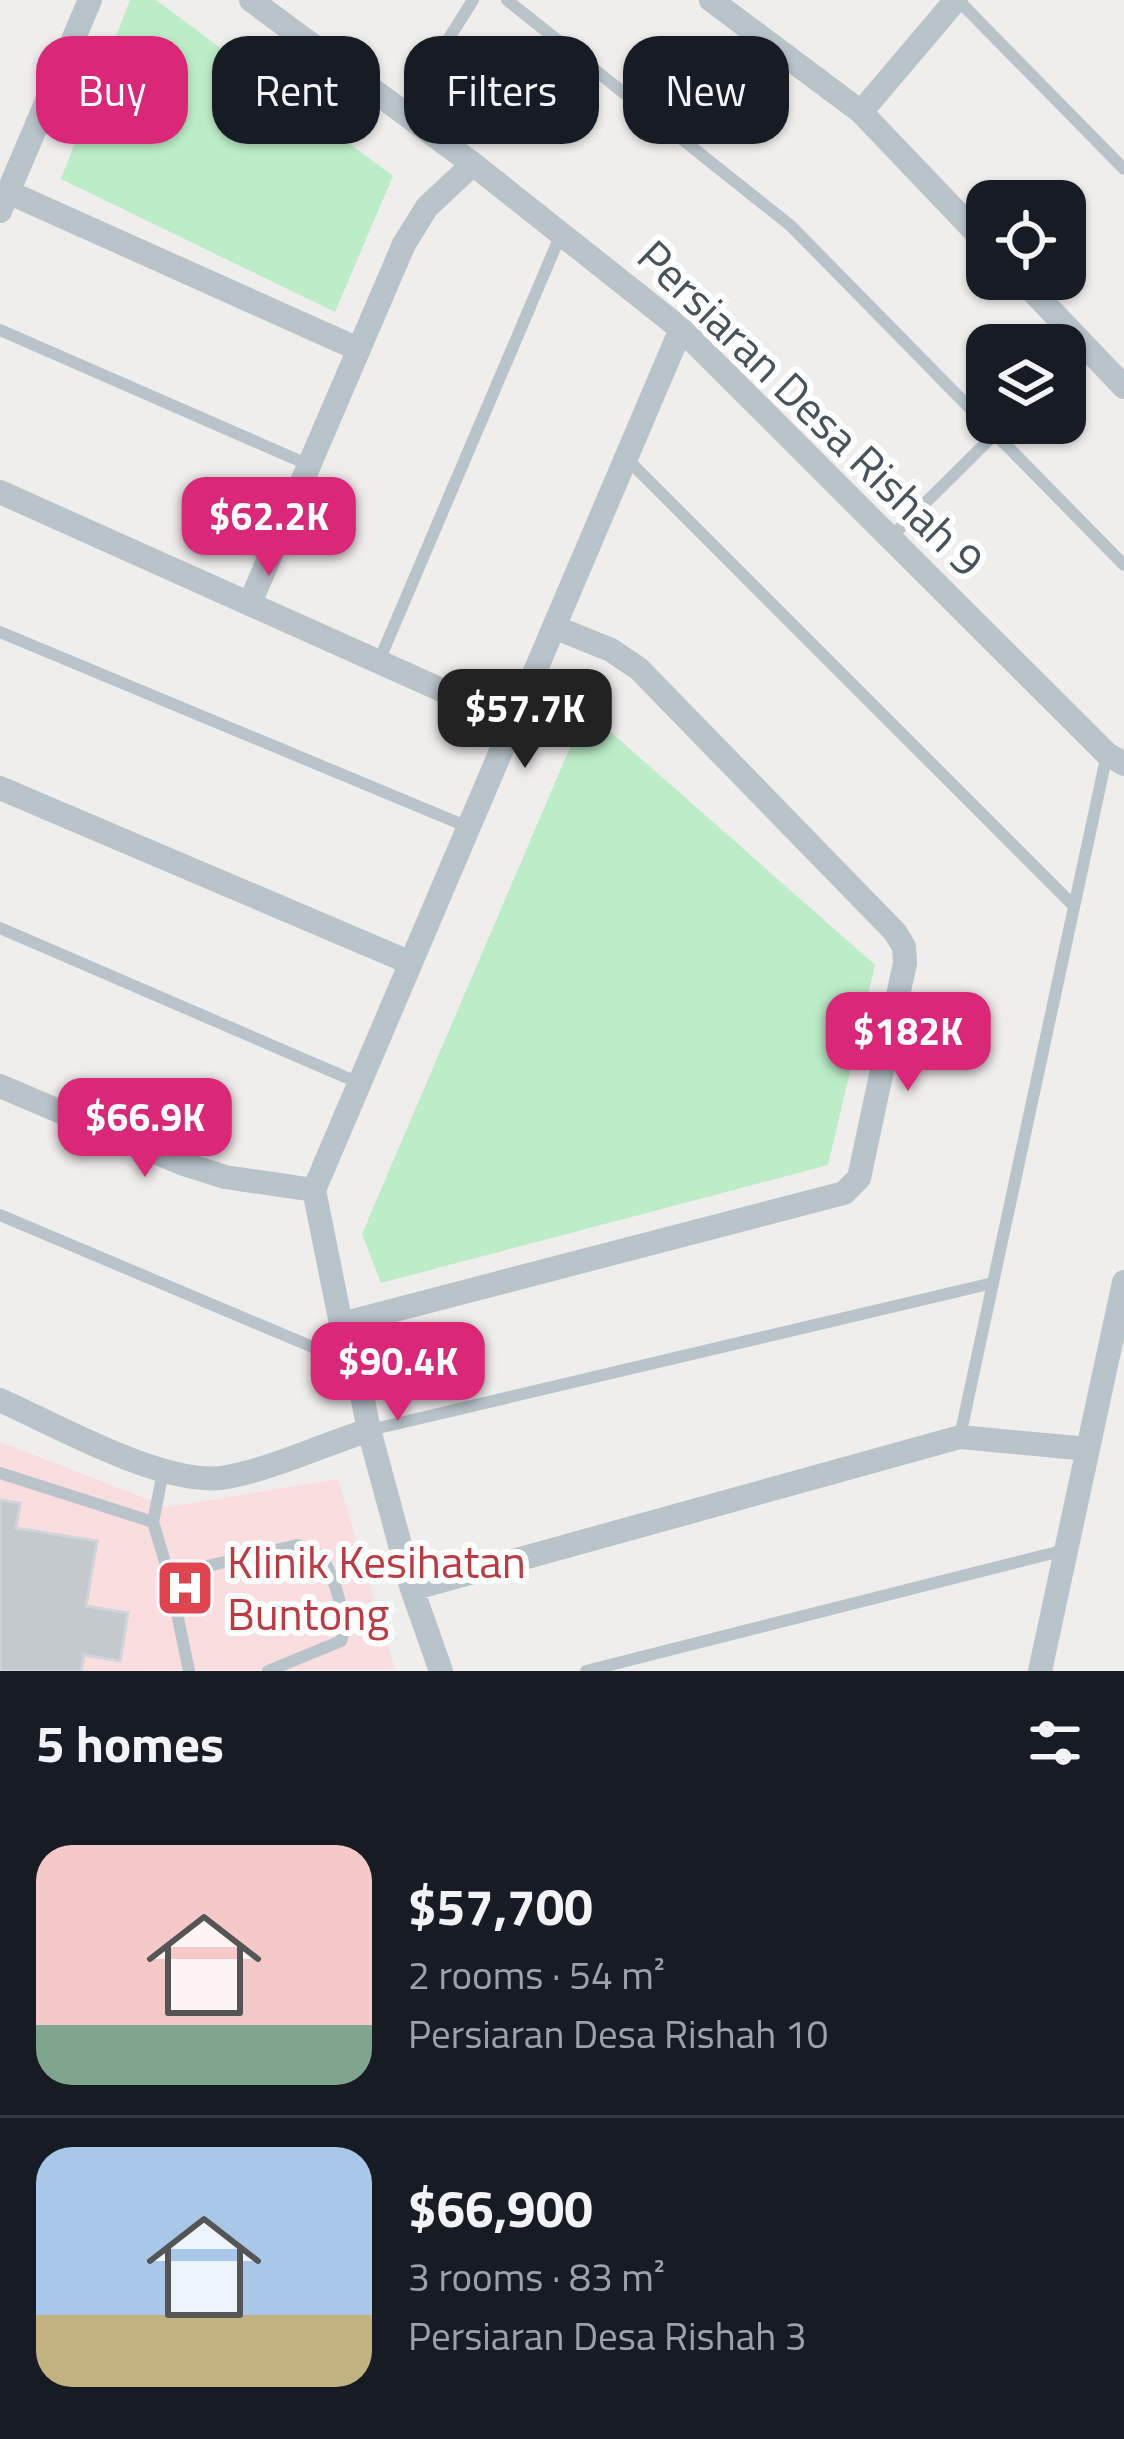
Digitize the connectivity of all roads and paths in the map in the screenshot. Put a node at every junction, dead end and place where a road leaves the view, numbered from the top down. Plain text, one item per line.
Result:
1 (90, 0) edge
2 (251, 0) edge
3 (472, 0) edge
4 (507, 0) edge
5 (711, 0) edge
6 (957, 0) edge
7 (402, 112) junction
8 (861, 112) junction
9 (473, 164) junction
10 (1124, 169) edge
11 (4, 202) edge
12 (966, 222) edge
13 (561, 234) junction
14 (1041, 300) edge
15 (1064, 324) edge
16 (681, 329) junction
17 (0, 330) edge
18 (1086, 347) edge
19 (358, 349) junction
20 (1124, 387) edge
21 (966, 404) edge
22 (985, 444) edge
23 (1005, 444) edge
24 (626, 458) junction
25 (309, 465) junction
26 (0, 492) edge
27 (890, 538) junction
28 (1124, 565) edge
29 (250, 603) junction
30 (554, 628) junction
31 (0, 632) edge
32 (379, 661) junction
33 (514, 722) junction
34 (1116, 759) edge
35 (0, 788) edge
36 (469, 827) junction
37 (1075, 907) junction
38 (0, 928) edge
39 (411, 963) junction
40 (359, 1083) junction
41 (0, 1086) edge
42 (314, 1190) junction
43 (0, 1214) edge
44 (1124, 1282) edge
45 (993, 1283) junction
46 (341, 1324) junction
47 (356, 1366) junction
48 (0, 1400) edge
49 (369, 1430) junction
50 (960, 1437) junction
51 (1088, 1449) junction
52 (163, 1472) junction
53 (0, 1473) edge
54 (153, 1522) junction
55 (1066, 1550) junction
56 (169, 1575) junction
57 (412, 1589) junction
58 (189, 1671) edge
59 (268, 1671) edge
60 (441, 1671) edge
61 (586, 1671) edge
62 (1040, 1671) edge

1 - 11 street
2 - 7 street, Persiaran Desa Rishah 9
3 - 7 lane
4 - 21 lane
5 - 8 street
6 - 8 street
6 - 10 lane
7 - 9 street, Persiaran Desa Rishah 9
8 - 12 street
9 - 13 street, Persiaran Desa Rishah 9
9 - 19 street
11 - 19 street
13 - 16 street, Persiaran Desa Rishah 9
13 - 32 lane
14 - 15 street
16 - 24 street
16 - 27 street, Persiaran Desa Rishah 9
17 - 25 lane
18 - 20 street
19 - 25 street
22 - 27 lane
23 - 28 lane
24 - 30 street
24 - 37 lane
25 - 29 street
26 - 29 street
27 - 34 street, Persiaran Desa Rishah 9
29 - 32 street
30 - 33 street
30 - 46 street
31 - 36 lane
32 - 33 street
33 - 36 street
34 - 37 lane
35 - 39 street
36 - 39 street
37 - 45 lane
38 - 40 lane
39 - 40 street
40 - 42 street
41 - 42 street
42 - 46 street
43 - 47 lane
44 - 51 street
45 - 49 lane
45 - 50 lane
46 - 47 street
47 - 49 street
48 - 52 street
49 - 52 street
49 - 57 street
50 - 51 street
50 - 57 street
51 - 55 street
52 - 54 lane
53 - 54 lane
54 - 56 lane
55 - 61 lane
55 - 62 street
56 - 58 lane
56 - 59 lane
57 - 60 street

